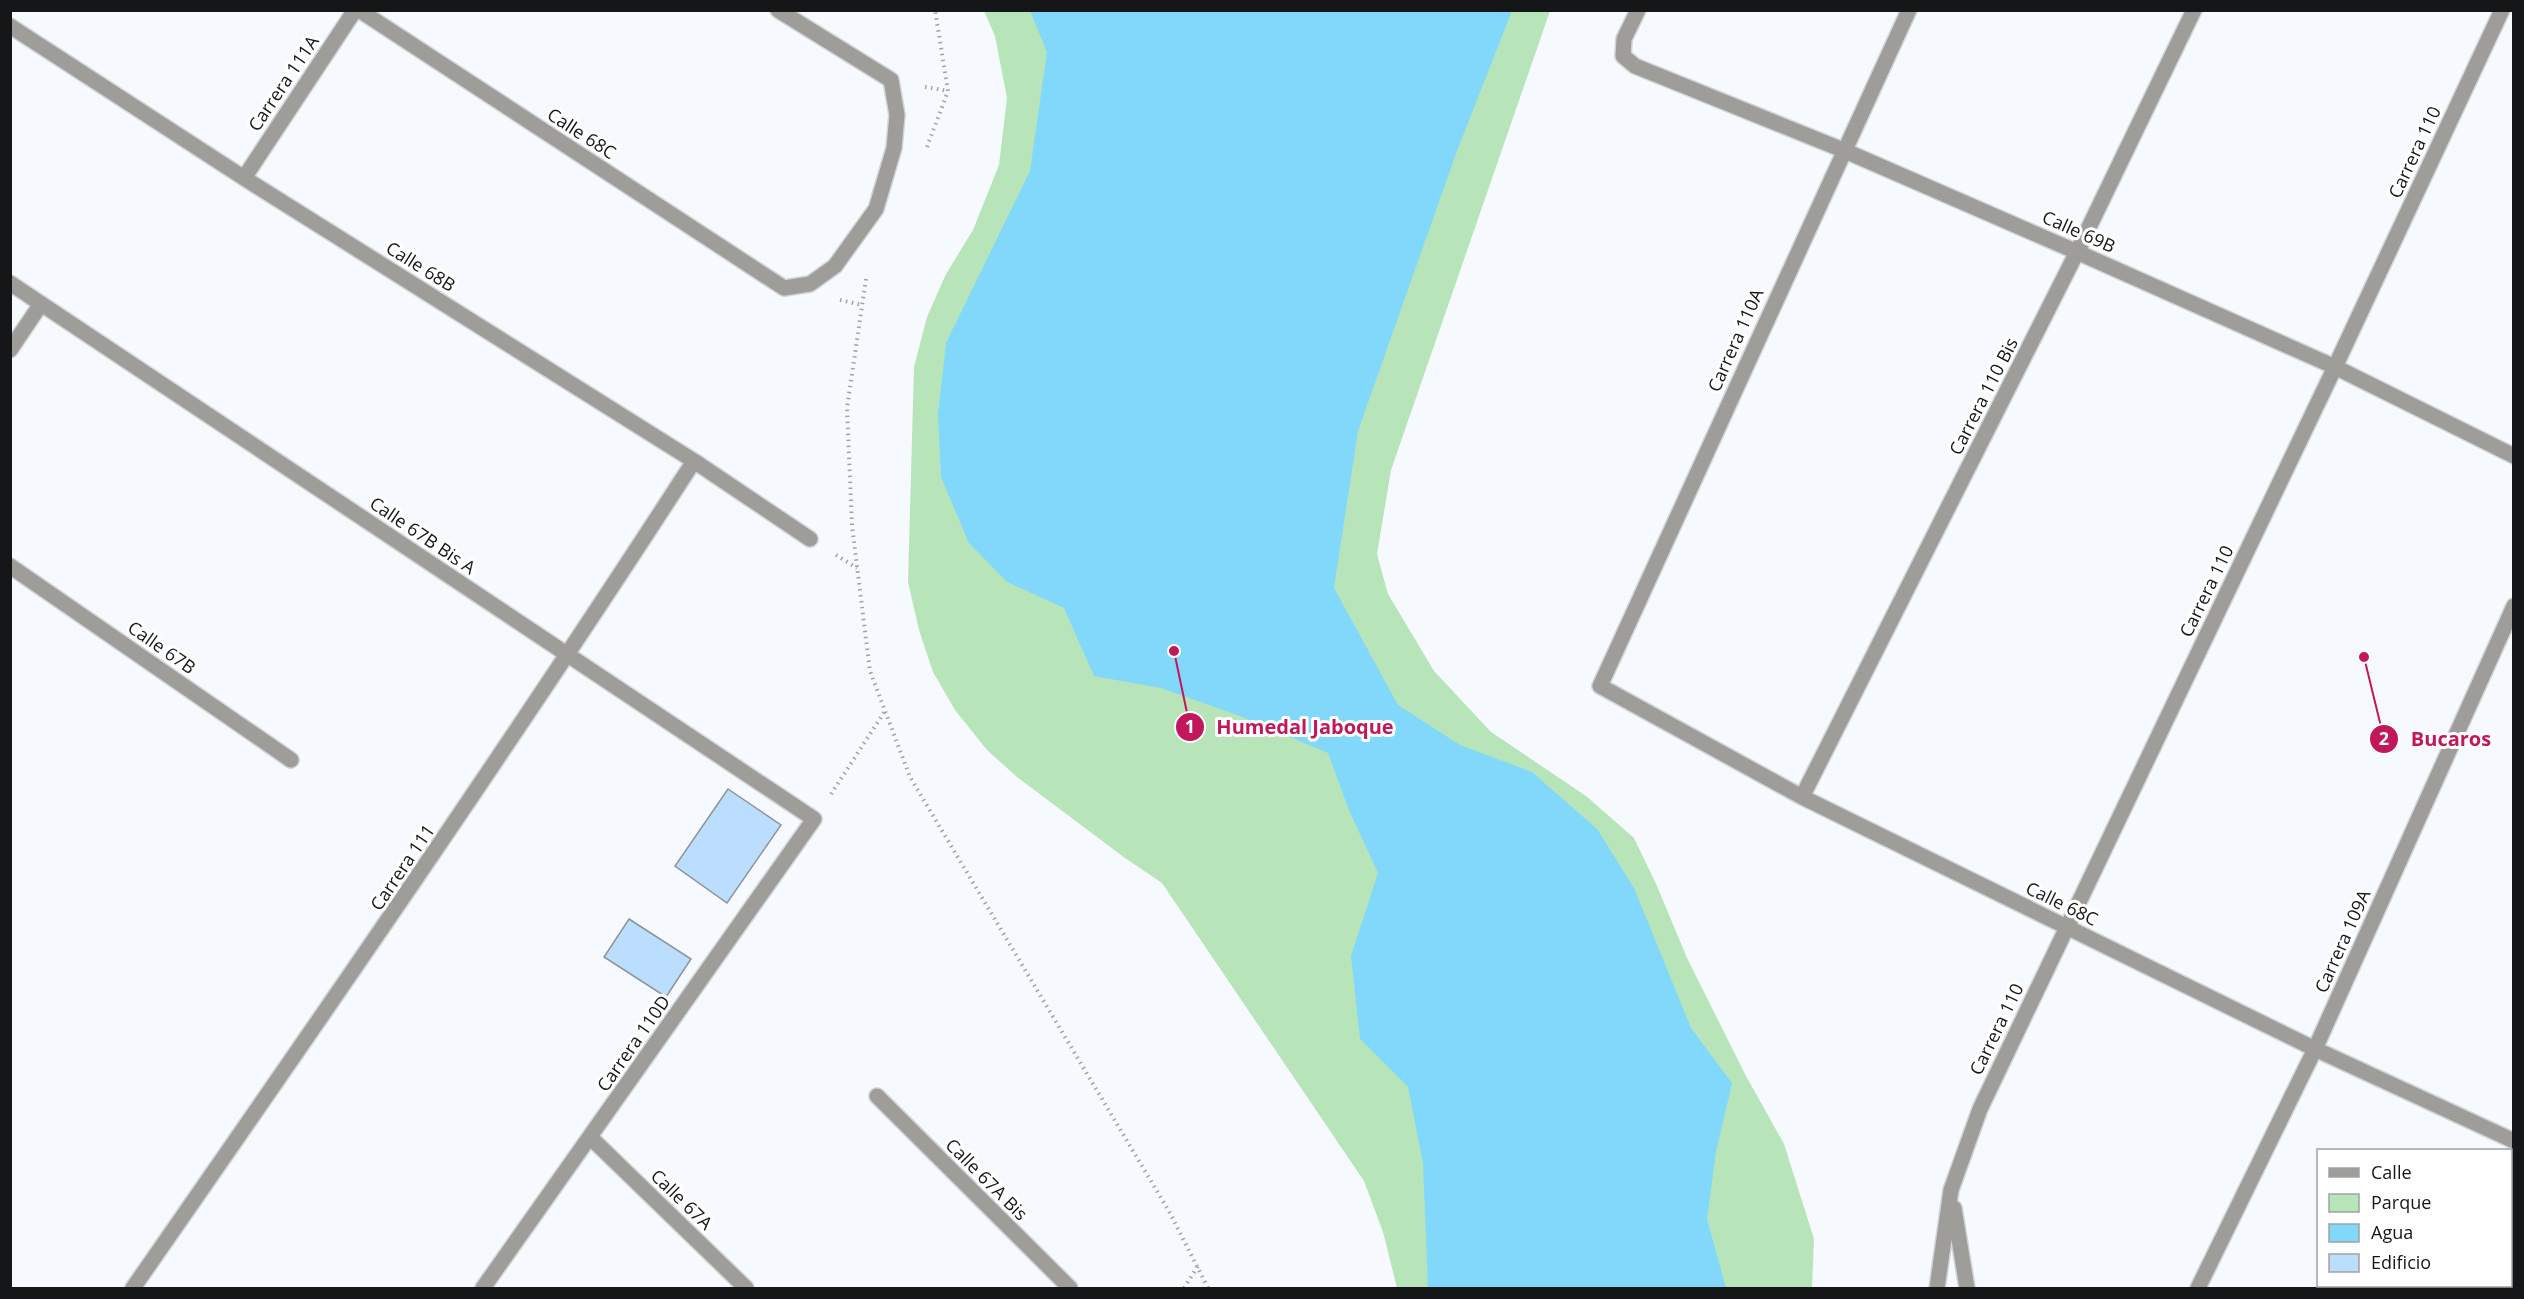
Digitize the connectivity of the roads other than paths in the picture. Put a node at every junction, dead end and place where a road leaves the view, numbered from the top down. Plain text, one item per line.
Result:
1 (355, 10) edge
2 (360, 10) edge
3 (778, 10) edge
4 (1638, 10) edge
5 (1909, 10) edge
6 (2194, 10) edge
7 (2502, 10) edge
8 (10, 26) edge
9 (1843, 150) junction
10 (244, 178) junction
11 (2077, 252) junction
12 (10, 283) edge
13 (41, 304) junction
14 (10, 350) edge
15 (2335, 368) junction
16 (2514, 456) edge
17 (694, 461) junction
18 (810, 539) dead end
19 (10, 566) edge
20 (2514, 606) edge
21 (568, 655) junction
22 (1600, 686) joint
23 (291, 760) dead end
24 (1802, 796) junction
25 (814, 819) joint
26 (2067, 927) junction
27 (2315, 1049) junction
28 (877, 1096) dead end
29 (591, 1138) junction
30 (2514, 1141) edge
31 (1951, 1190) junction
32 (133, 1288) edge
33 (483, 1288) edge
34 (746, 1288) edge
35 (1070, 1288) edge
36 (1937, 1288) edge
37 (1967, 1288) edge
38 (2198, 1288) edge

1 - 10 street, Carrera 111A
2 - 3 street, Calle 68C
4 - 9 street, Calle 69B
5 - 9 street, Carrera 110A
6 - 11 street, Carrera 110 Bis
7 - 15 street, Carrera 110
8 - 10 street, Calle 68B
9 - 11 street, Calle 69B
9 - 22 street, Carrera 110A
10 - 17 street, Calle 68B
11 - 15 street, Calle 69B
11 - 24 street, Carrera 110 Bis
12 - 13 street, Calle 67B Bis A
13 - 14 street
13 - 21 street, Calle 67B Bis A
15 - 16 street, Calle 69B
15 - 26 street, Carrera 110
17 - 18 street, Calle 68B
17 - 21 street, Carrera 111
19 - 23 street, Calle 67B
20 - 27 street, Carrera 109A
21 - 25 street, Calle 67B Bis A
21 - 32 street, Carrera 111
22 - 24 street, Calle 68C
24 - 26 street, Calle 68C
25 - 29 street, Carrera 110D
26 - 27 street, Calle 68C
26 - 31 street, Carrera 110
27 - 30 street, Calle 68C
27 - 38 street, Carrera 109A
28 - 35 street, Calle 67A Bis
29 - 33 street, Carrera 110D
29 - 34 street, Calle 67A
31 - 36 street, Carrera 110
31 - 37 street, Carrera 110

